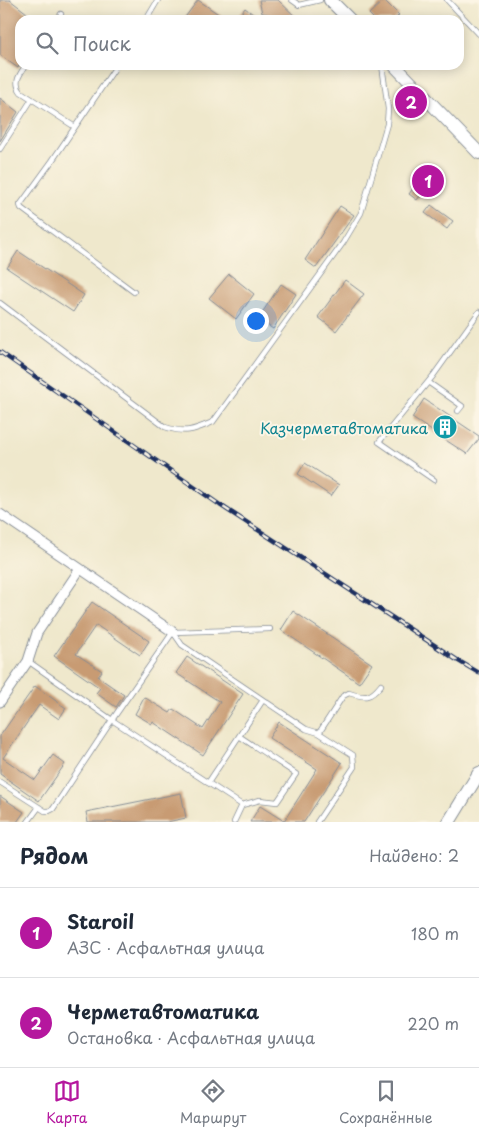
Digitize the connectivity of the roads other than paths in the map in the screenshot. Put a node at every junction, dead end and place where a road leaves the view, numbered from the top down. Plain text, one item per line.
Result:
1 (158, 0) edge
2 (292, 0) edge
3 (320, 0) edge
4 (330, 0) edge
5 (447, 0) edge
6 (149, 15) edge
7 (345, 15) edge
8 (461, 15) edge
9 (464, 18) edge
10 (479, 34) edge
11 (23, 70) edge
12 (114, 70) edge
13 (383, 70) edge
14 (399, 70) edge
15 (32, 99) junction
16 (75, 127) junction
17 (0, 149) edge
18 (479, 153) edge
19 (134, 292) dead end
20 (0, 303) edge
21 (479, 312) edge
22 (428, 382) junction
23 (458, 412) dead end
24 (434, 480) dead end
25 (0, 514) edge
26 (80, 569) junction
27 (270, 629) dead end
28 (173, 632) junction
29 (28, 662) junction
30 (380, 685) dead end
31 (263, 700) junction
32 (0, 702) edge
33 (112, 720) junction
34 (319, 733) junction
35 (239, 736) junction
36 (479, 772) edge
37 (0, 782) edge
38 (208, 783) junction
39 (242, 805) junction
40 (39, 807) junction
41 (28, 822) edge
42 (234, 822) edge
43 (317, 822) edge
44 (449, 822) edge

1 - 6 lane
2 - 3 lane
4 - 7 main road
5 - 8 lane
9 - 10 lane
11 - 15 lane
12 - 16 lane
13 - 20 lane
14 - 18 main road
15 - 16 lane
15 - 17 lane
16 - 19 lane
21 - 22 lane
22 - 23 lane
22 - 24 lane
25 - 26 street
26 - 28 street
26 - 29 street
27 - 28 lane
28 - 31 lane
28 - 33 lane
29 - 32 street
29 - 33 lane
30 - 34 lane
31 - 34 lane
31 - 35 lane
33 - 38 lane
33 - 40 lane
34 - 43 lane
35 - 38 lane
35 - 39 lane
36 - 44 main road
37 - 40 lane
38 - 39 lane
39 - 42 lane
40 - 41 lane

